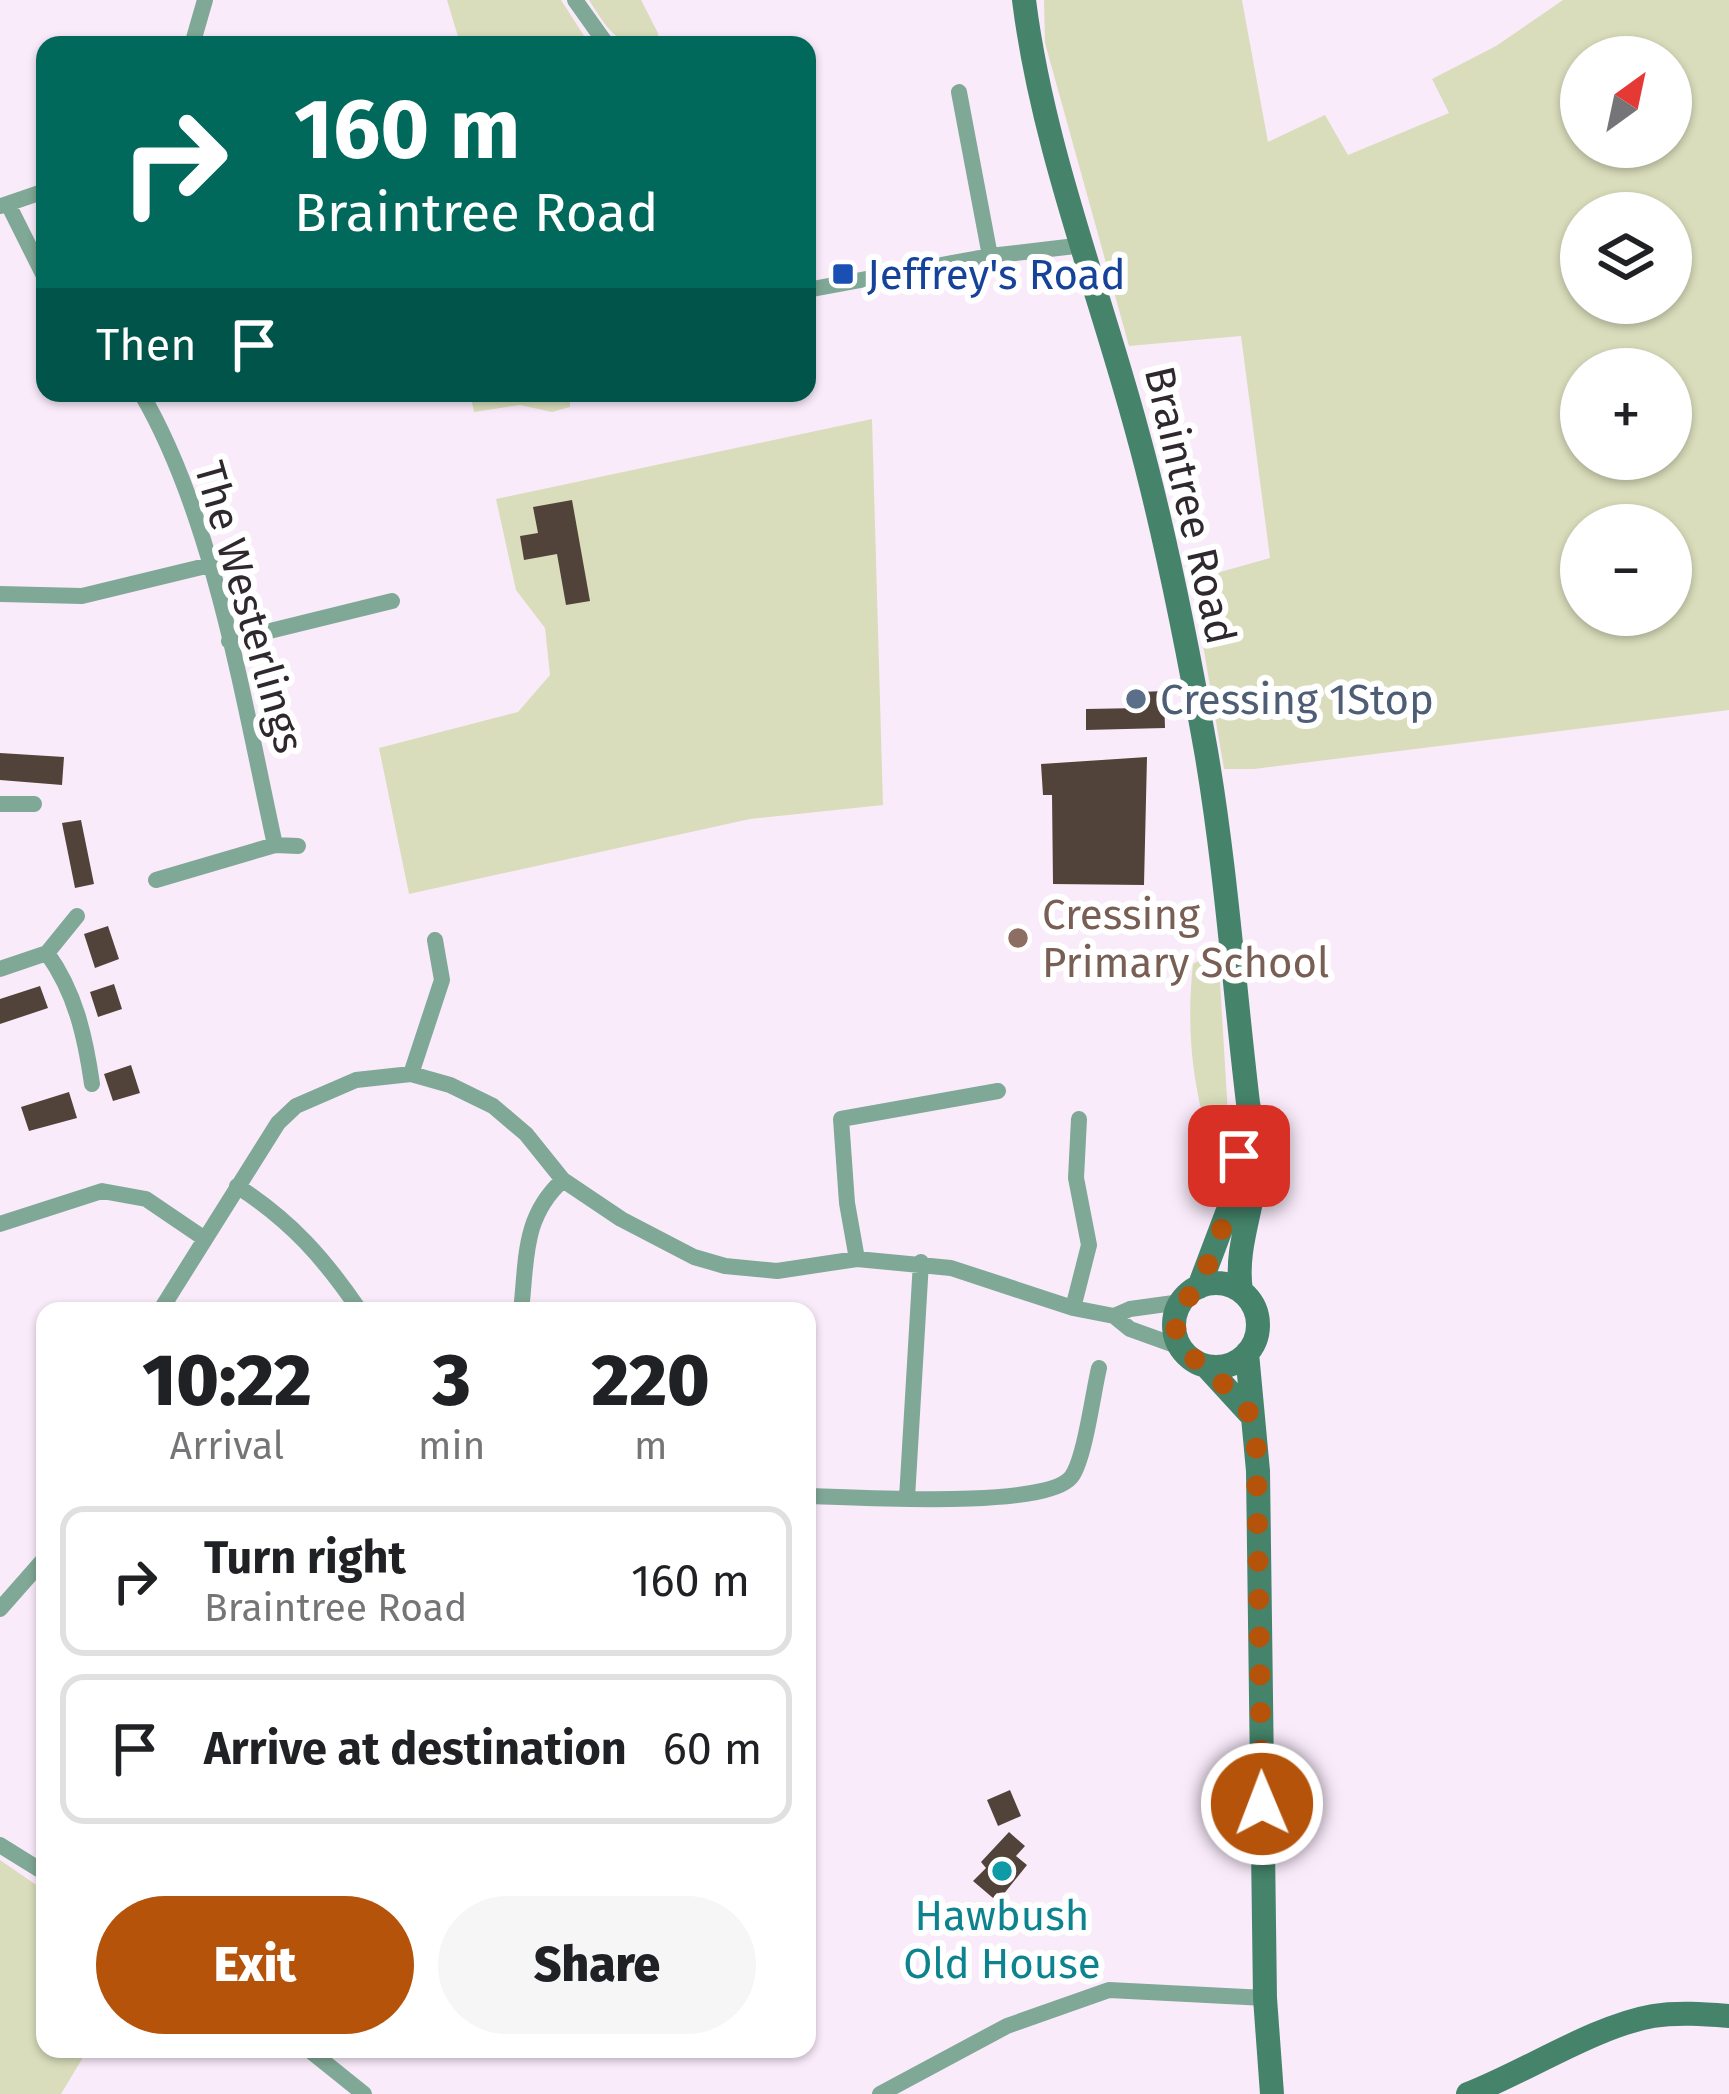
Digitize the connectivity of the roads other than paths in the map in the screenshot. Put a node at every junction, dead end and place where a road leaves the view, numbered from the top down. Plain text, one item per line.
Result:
1 (205, 0) edge
2 (575, 0) edge
3 (1024, 0) edge
4 (195, 36) edge
5 (601, 36) edge
6 (959, 92) dead end
7 (36, 194) edge
8 (4, 205) edge
9 (1084, 244) junction
10 (990, 256) junction
11 (36, 262) edge
12 (816, 288) edge
13 (145, 402) edge
14 (209, 565) junction
15 (0, 594) edge
16 (392, 601) dead end
17 (229, 641) junction
18 (0, 804) edge
19 (34, 804) dead end
20 (275, 845) junction
21 (298, 845) dead end
22 (156, 880) dead end
23 (77, 916) dead end
24 (435, 940) dead end
25 (47, 952) junction
26 (0, 969) edge
27 (411, 1074) junction
28 (92, 1084) dead end
29 (998, 1091) dead end
30 (1248, 1107) junction
31 (1079, 1119) dead end
32 (563, 1180) junction
33 (237, 1186) junction
34 (0, 1224) edge
35 (205, 1239) junction
36 (856, 1259) junction
37 (921, 1262) junction
38 (1241, 1291) junction
39 (1190, 1294) junction
40 (166, 1302) edge
41 (353, 1302) edge
42 (522, 1302) edge
43 (1072, 1308) junction
44 (1114, 1316) junction
45 (1180, 1347) junction
46 (1247, 1353) junction
47 (1207, 1366) junction
48 (1099, 1368) dead end
49 (1250, 1414) junction
50 (816, 1496) edge
51 (907, 1498) junction
52 (36, 1568) edge
53 (0, 1610) edge
54 (0, 1845) edge
55 (36, 1867) edge
56 (1265, 1998) junction
57 (1729, 2016) edge
58 (319, 2058) edge
59 (364, 2094) edge
60 (880, 2094) edge
61 (1273, 2094) edge
62 (1468, 2094) edge

1 - 4 street
2 - 5 street
3 - 9 main road, Braintree Road
6 - 10 street
7 - 8 street
8 - 11 street
9 - 10 street
9 - 30 main road, Braintree Road
10 - 12 street
13 - 14 street, The Westerlings
14 - 15 street
14 - 17 street, The Westerlings
16 - 17 street
17 - 20 street, The Westerlings
18 - 19 street
20 - 21 street
20 - 22 street
23 - 25 street
24 - 27 street
25 - 26 street
25 - 28 street
27 - 32 street
27 - 33 street
29 - 36 street
30 - 38 main road, Braintree Road
30 - 39 main road, Braintree Road
31 - 43 street
32 - 36 street
32 - 42 street
33 - 35 street
33 - 41 street
34 - 35 street
35 - 40 street
36 - 37 street
37 - 43 street
37 - 51 street
38 - 39 main road
38 - 46 main road
39 - 44 street
39 - 45 main road
43 - 44 street
44 - 45 street
45 - 47 main road
46 - 47 main road
46 - 49 main road
47 - 49 main road
48 - 51 street
49 - 56 main road
50 - 51 street
52 - 53 street
54 - 55 street
56 - 60 street
56 - 61 main road
57 - 62 main road
58 - 59 street

